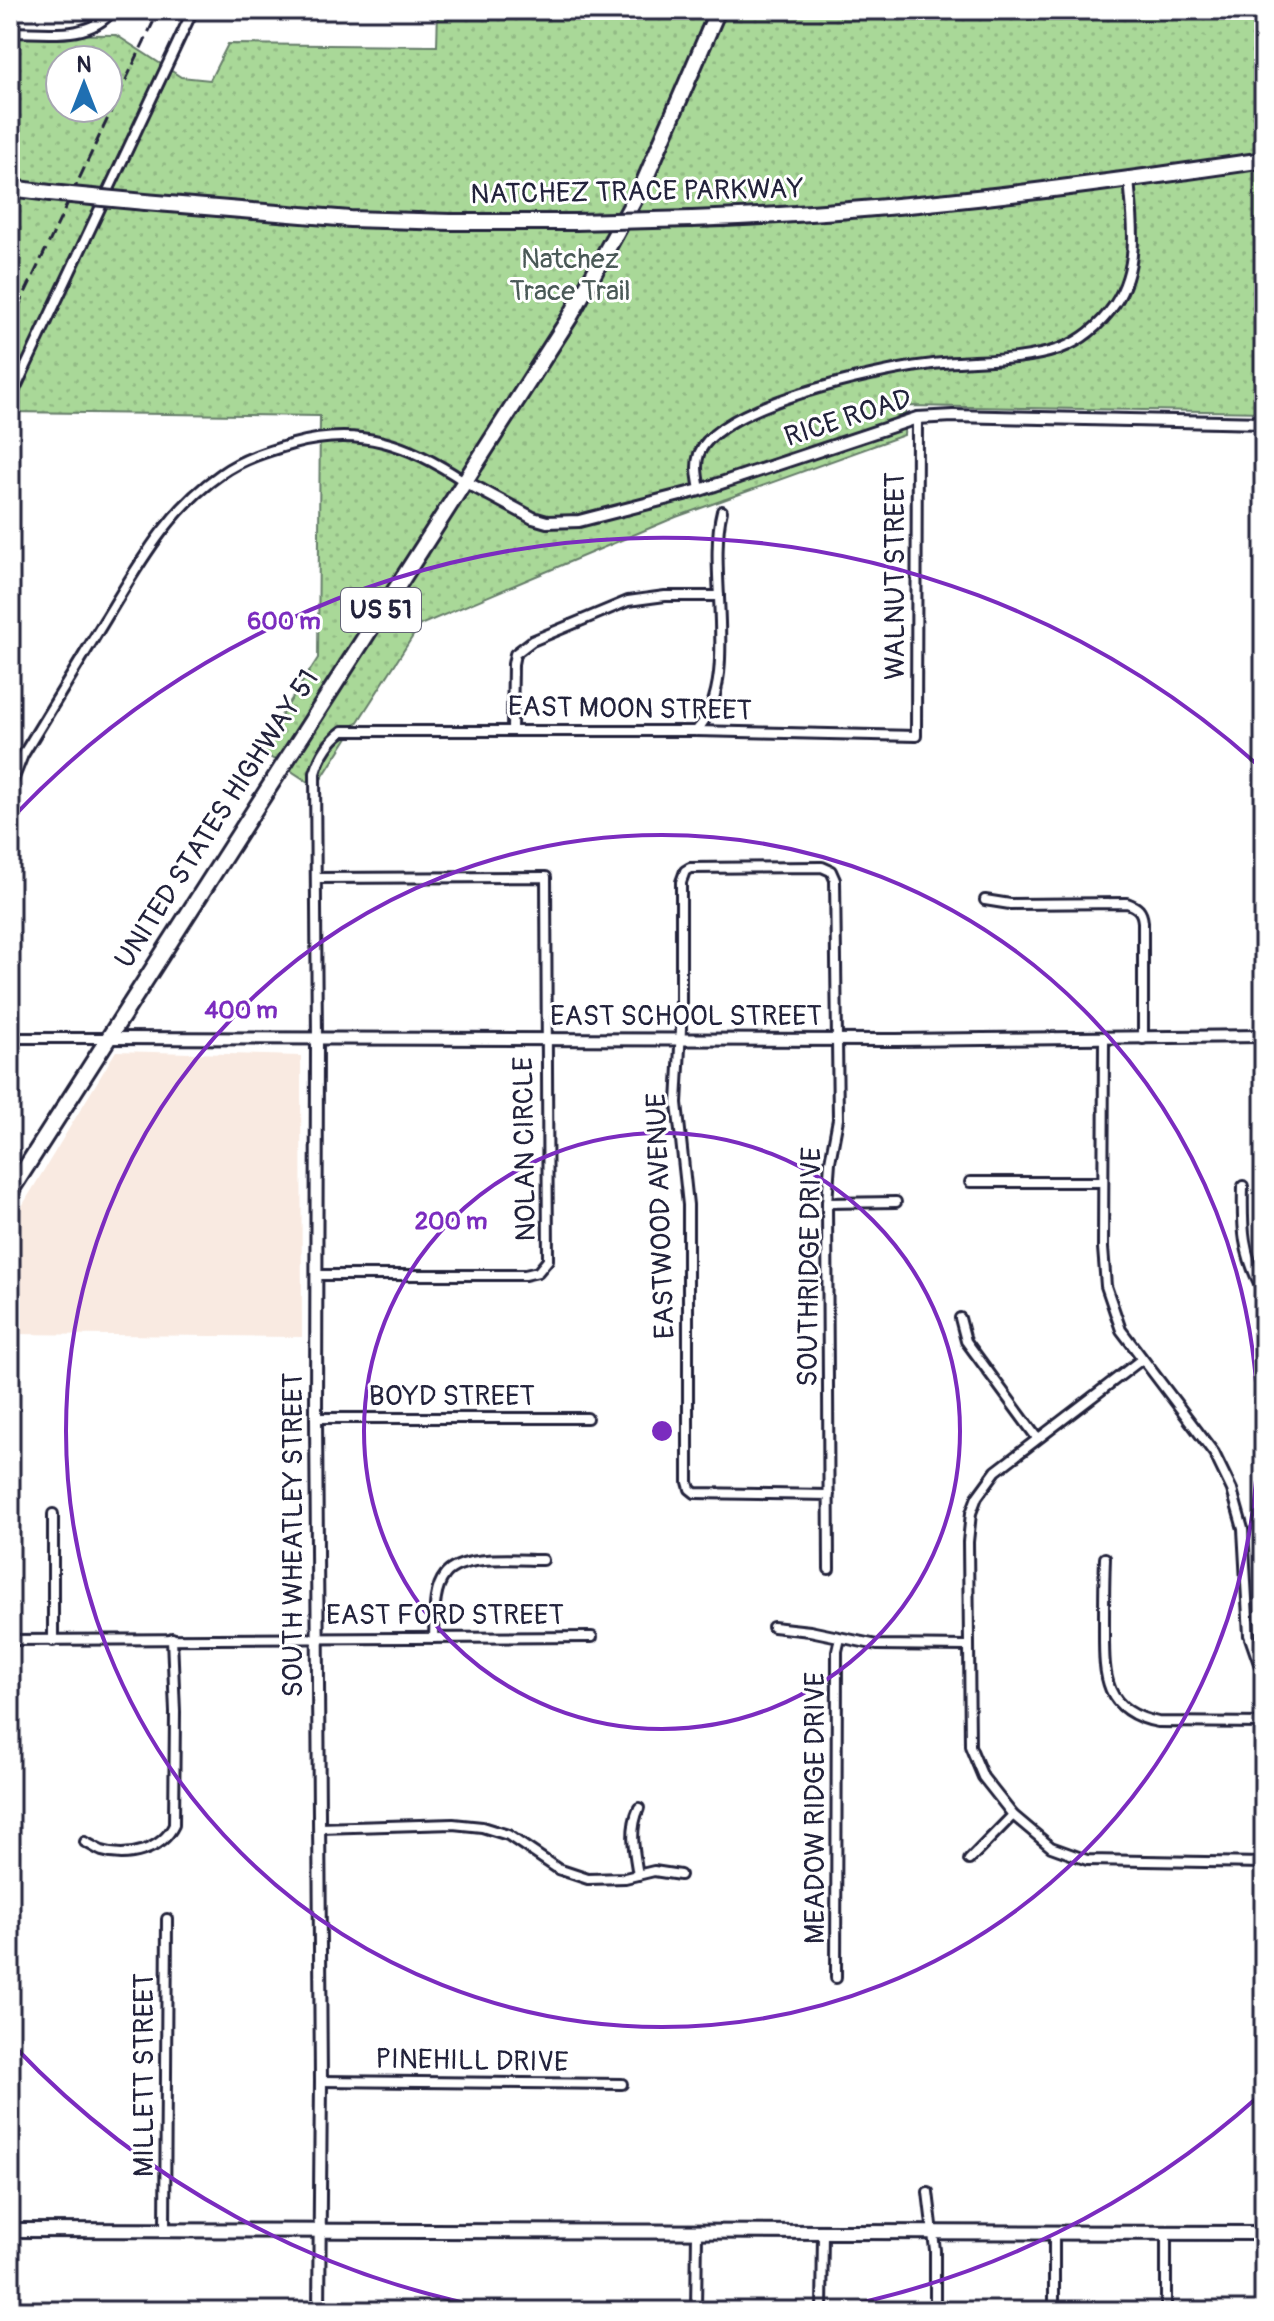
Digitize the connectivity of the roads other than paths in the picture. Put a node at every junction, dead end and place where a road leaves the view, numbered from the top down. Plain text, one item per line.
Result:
1 (113, 10) edge
2 (193, 10) edge
3 (718, 10) edge
4 (10, 32) edge
5 (1264, 160) edge
6 (1129, 180) junction
7 (10, 188) edge
8 (10, 400) edge
9 (917, 418) junction
10 (1264, 423) edge
11 (464, 481) junction
12 (700, 490) junction
13 (722, 511) dead end
14 (719, 596) junction
15 (512, 730) junction
16 (696, 731) junction
17 (916, 736) joint
18 (319, 760) joint
19 (10, 788) edge
20 (316, 878) junction
21 (985, 900) dead end
22 (1264, 1036) edge
23 (10, 1038) edge
24 (108, 1038) junction
25 (317, 1039) junction
26 (546, 1039) junction
27 (679, 1039) junction
28 (1143, 1039) junction
29 (837, 1040) junction
30 (1104, 1040) junction
31 (970, 1182) dead end
32 (1103, 1182) junction
33 (1243, 1186) dead end
34 (10, 1192) edge
35 (896, 1202) dead end
36 (827, 1203) junction
37 (316, 1275) junction
38 (1264, 1292) edge
39 (960, 1318) dead end
40 (1142, 1359) junction
41 (316, 1418) junction
42 (587, 1418) dead end
43 (1037, 1438) junction
44 (829, 1495) junction
45 (53, 1514) dead end
46 (1105, 1558) dead end
47 (543, 1560) dead end
48 (829, 1569) dead end
49 (773, 1627) dead end
50 (317, 1637) junction
51 (592, 1637) dead end
52 (172, 1638) junction
53 (434, 1638) junction
54 (840, 1638) junction
55 (10, 1640) edge
56 (53, 1641) junction
57 (967, 1646) junction
58 (1264, 1678) edge
59 (1264, 1723) edge
60 (639, 1808) dead end
61 (1013, 1815) junction
62 (320, 1828) junction
63 (85, 1842) dead end
64 (969, 1860) dead end
65 (1264, 1863) edge
66 (638, 1875) junction
67 (680, 1875) dead end
68 (167, 1919) dead end
69 (836, 1978) dead end
70 (321, 2081) junction
71 (622, 2084) dead end
72 (928, 2192) dead end
73 (10, 2230) edge
74 (165, 2230) junction
75 (319, 2231) junction
76 (697, 2232) junction
77 (823, 2233) junction
78 (933, 2233) junction
79 (1054, 2233) junction
80 (1166, 2233) junction
81 (1264, 2233) edge
82 (319, 2311) edge
83 (696, 2311) edge
84 (822, 2311) edge
85 (935, 2311) edge
86 (1054, 2311) edge
87 (1166, 2311) edge

1 - 4 street
2 - 8 street
3 - 11 main road, UNITED STATES HIGHWAY 51 / US 51
5 - 6 main road, NATCHEZ TRACE PARKWAY
6 - 7 main road, NATCHEZ TRACE PARKWAY, bridge
6 - 12 street
9 - 10 street, RICE ROAD
9 - 12 street, RICE ROAD
9 - 17 street, WALNUT STREET
11 - 12 street, RICE ROAD
11 - 19 street
11 - 24 main road, UNITED STATES HIGHWAY 51 / US 51
13 - 14 street
14 - 15 street
14 - 16 street
15 - 16 street, EAST MOON STREET
15 - 18 street, EAST MOON STREET
16 - 17 street, EAST MOON STREET
18 - 20 street, SOUTH WHEATLEY STREET
20 - 25 street, SOUTH WHEATLEY STREET
20 - 26 street, NOLAN CIRCLE
21 - 28 street
22 - 28 street, EAST SCHOOL STREET
23 - 24 street
24 - 25 street, EAST SCHOOL STREET
24 - 34 main road, UNITED STATES HIGHWAY 51 / US 51
25 - 26 street, EAST SCHOOL STREET
25 - 37 street, SOUTH WHEATLEY STREET
26 - 27 street, EAST SCHOOL STREET
26 - 37 street, NOLAN CIRCLE
27 - 29 street, EAST SCHOOL STREET
27 - 29 street, SOUTHRIDGE DRIVE
27 - 44 street, EASTWOOD AVENUE
28 - 30 street, EAST SCHOOL STREET
29 - 30 street, EAST SCHOOL STREET
29 - 36 street, SOUTHRIDGE DRIVE
30 - 32 street
31 - 32 street
32 - 40 street
33 - 38 street
35 - 36 street
36 - 44 street, SOUTHRIDGE DRIVE
37 - 41 street, SOUTH WHEATLEY STREET
39 - 43 street
40 - 43 street
40 - 58 street
41 - 42 street, BOYD STREET
41 - 50 street, SOUTH WHEATLEY STREET
43 - 57 street
44 - 48 street
45 - 56 street
46 - 59 street
47 - 53 street
49 - 54 street
50 - 52 street, EAST FORD STREET
50 - 53 street, EAST FORD STREET
50 - 62 street, SOUTH WHEATLEY STREET
51 - 53 street, EAST FORD STREET
52 - 56 street, EAST FORD STREET
52 - 63 street
54 - 57 street
54 - 69 street, MEADOW RIDGE DRIVE
55 - 56 street, EAST FORD STREET
57 - 61 street
60 - 66 street
61 - 64 street
61 - 65 street
62 - 66 street
62 - 70 street, SOUTH WHEATLEY STREET
66 - 67 street
68 - 74 street, MILLETT STREET
70 - 71 street, PINEHILL DRIVE
70 - 75 street, SOUTH WHEATLEY STREET
72 - 78 street
73 - 74 main road
74 - 75 main road
75 - 76 main road
75 - 82 street, SOUTH WHEATLEY STREET
76 - 77 main road
76 - 83 street
77 - 78 main road
77 - 84 street
78 - 79 main road
78 - 85 street
79 - 80 main road
79 - 86 street
80 - 81 main road
80 - 87 street

